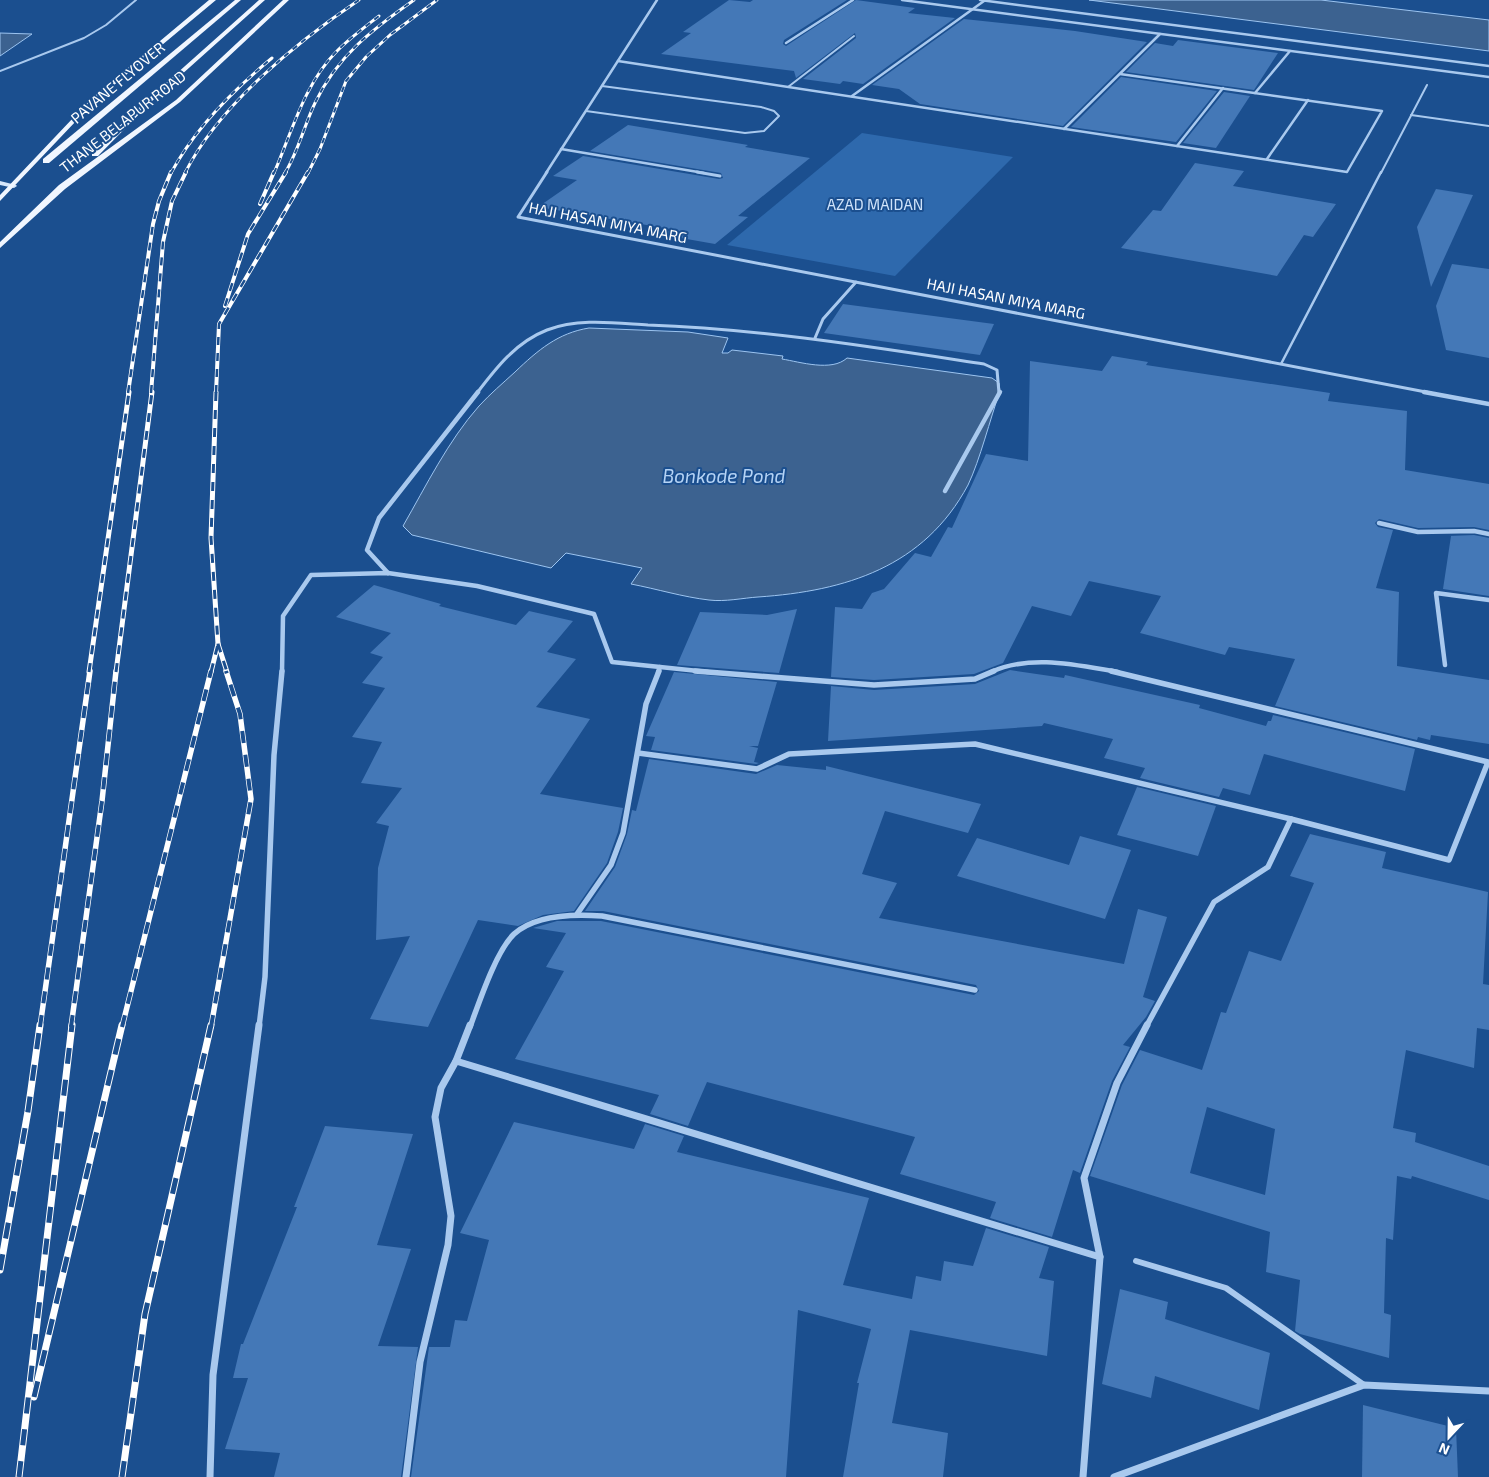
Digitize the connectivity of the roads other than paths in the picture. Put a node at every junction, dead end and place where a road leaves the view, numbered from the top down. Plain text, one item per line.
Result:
1 (136, 0) edge
2 (213, 0) edge
3 (238, 0) edge
4 (262, 0) edge
5 (286, 0) edge
6 (657, 0) edge
7 (853, 0) edge
8 (902, 0) edge
9 (980, 0) edge
10 (985, 1) edge
11 (973, 9) junction
12 (1160, 34) junction
13 (854, 36) dead end
14 (786, 43) dead end
15 (1290, 51) junction
16 (618, 61) junction
17 (1489, 66) edge
18 (0, 71) edge
19 (1120, 74) junction
20 (1489, 77) edge
21 (1427, 84) dead end
22 (602, 86) junction
23 (788, 87) junction
24 (1224, 88) junction
25 (1255, 93) junction
26 (852, 96) junction
27 (1308, 100) junction
28 (586, 112) junction
29 (1411, 115) junction
30 (1489, 126) edge
31 (1064, 129) junction
32 (1177, 146) junction
33 (561, 149) junction
34 (1267, 160) junction
35 (720, 176) dead end
36 (0, 183) edge
37 (14, 186) junction
38 (62, 187) junction
39 (0, 188) edge
40 (0, 199) edge
41 (0, 246) edge
42 (856, 282) junction
43 (815, 338) junction
44 (1280, 364) junction
45 (1489, 404) edge
46 (946, 491) dead end
47 (1379, 523) dead end
48 (1489, 534) edge
49 (388, 573) junction
50 (1489, 600) edge
51 (1445, 665) dead end
52 (660, 667) junction
53 (638, 753) junction
54 (1291, 819) junction
55 (577, 914) junction
56 (976, 990) dead end
57 (456, 1061) junction
58 (1100, 1257) junction
59 (1136, 1261) dead end
60 (1364, 1385) junction
61 (1489, 1390) edge
62 (210, 1477) edge
63 (406, 1477) edge
64 (1083, 1477) edge
65 (1114, 1477) edge

1 - 18 lane
2 - 37 main road, THANE BELAPUR ROAD
3 - 37 main road, PAVANE FLYOVER
4 - 38 main road, PAVANE FLYOVER
5 - 38 main road, THANE BELAPUR ROAD
6 - 16 street
7 - 14 street
8 - 11 street
9 - 10 street
10 - 11 street
10 - 17 street
11 - 12 street
11 - 26 street
12 - 15 street
12 - 19 street
13 - 23 lane
15 - 20 street
15 - 25 street
16 - 22 street
16 - 23 street
19 - 24 street
19 - 31 street
21 - 29 lane
22 - 28 street
22 - 28 lane
23 - 26 street
24 - 25 street
24 - 32 street
25 - 27 street
26 - 31 street
27 - 34 street
27 - 34 street
28 - 33 street
29 - 30 lane
29 - 44 lane
31 - 32 street
32 - 34 street
33 - 35 street
33 - 42 street, HAJI HASAN MIYA MARG
36 - 37 main road
37 - 39 main road
37 - 40 main road, THANE BELAPUR ROAD
38 - 41 main road, THANE BELAPUR ROAD
42 - 43 street
42 - 44 street, HAJI HASAN MIYA MARG
43 - 46 street
43 - 49 street
44 - 45 street, HAJI HASAN MIYA MARG
47 - 48 street
49 - 52 street
49 - 62 street
50 - 51 street
52 - 53 street
52 - 54 street
53 - 54 street
53 - 55 street
54 - 58 street
55 - 56 street
55 - 57 street
57 - 58 street
57 - 63 street
58 - 64 street
59 - 60 street
60 - 61 street
60 - 65 street

